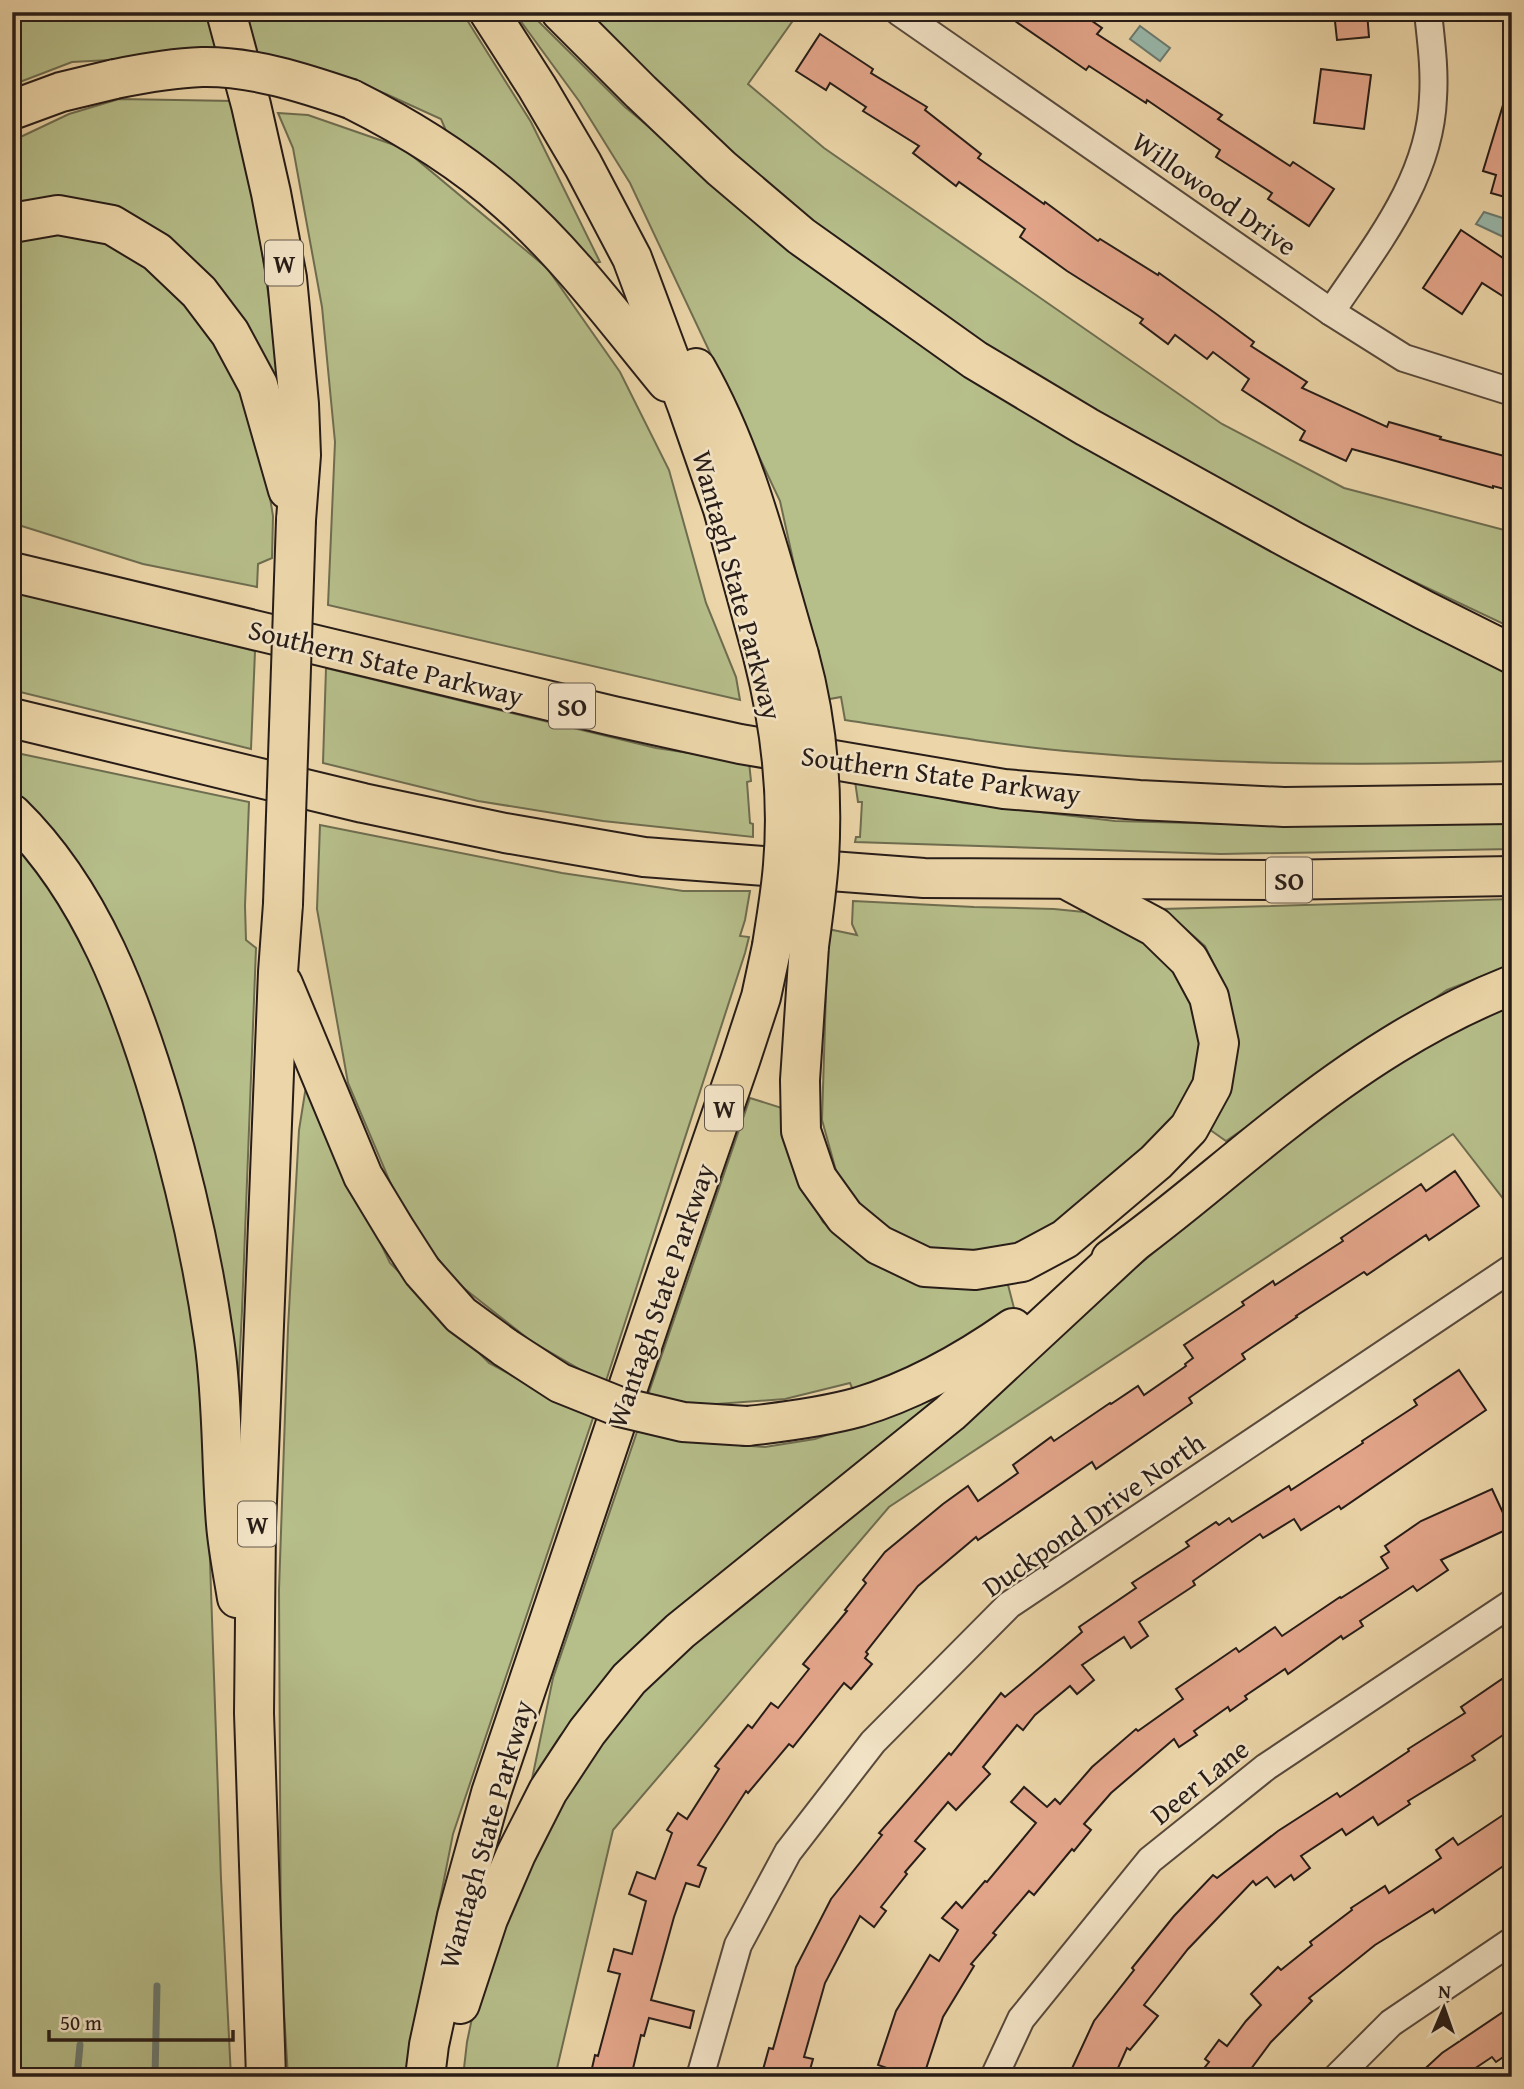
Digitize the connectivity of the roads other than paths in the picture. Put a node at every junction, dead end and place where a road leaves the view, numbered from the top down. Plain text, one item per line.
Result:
1 (226, 12) edge
2 (489, 12) edge
3 (561, 12) edge
4 (899, 12) edge
5 (1428, 12) edge
6 (12, 110) edge
7 (12, 223) edge
8 (632, 258) junction
9 (1331, 312) junction
10 (1512, 391) edge
11 (688, 408) junction
12 (296, 520) junction
13 (12, 572) edge
14 (1512, 654) edge
15 (781, 656) junction
16 (12, 719) edge
17 (1512, 804) edge
18 (12, 814) edge
19 (1512, 876) edge
20 (1066, 880) junction
21 (278, 972) junction
22 (1512, 985) edge
23 (1132, 1244) junction
24 (1512, 1268) edge
25 (1512, 1603) edge
26 (254, 1713) junction
27 (1512, 1941) edge
28 (266, 2077) edge
29 (425, 2077) edge
30 (439, 2077) edge
31 (700, 2077) edge
32 (994, 2077) edge
33 (1337, 2077) edge

1 - 12 highway, W
2 - 8 highway, Wantagh State Parkway / W
3 - 14 highway
4 - 9 street, Willowood Drive
5 - 9 street
6 - 11 highway, bridge
7 - 12 highway
8 - 11 highway, Wantagh State Parkway / W
8 - 15 highway
9 - 10 street, Willowood Drive
11 - 15 highway, Wantagh State Parkway / W
12 - 21 highway, W, bridge
13 - 17 highway, Southern State Parkway / SO
15 - 20 highway, bridge
15 - 29 highway, Wantagh State Parkway / W, bridge
16 - 20 highway, SO
18 - 26 highway
19 - 20 highway, SO
21 - 23 highway, bridge
21 - 26 highway, W
22 - 23 highway
23 - 30 highway
24 - 31 street, Duckpond Drive North
25 - 32 street, Deer Lane
26 - 28 highway, W
27 - 33 street

